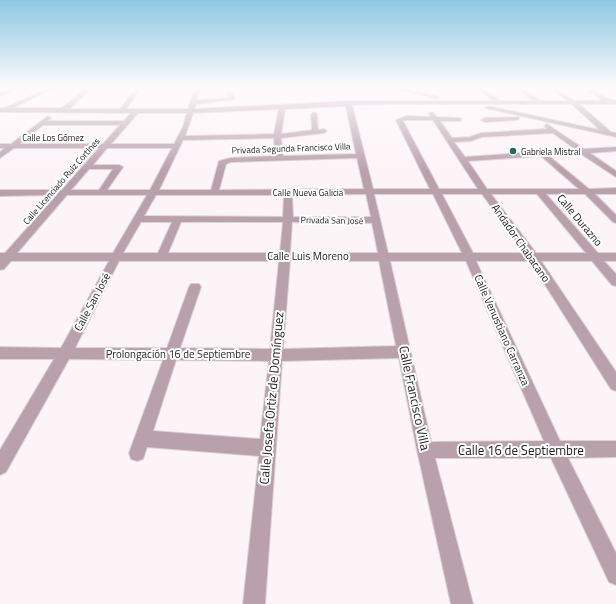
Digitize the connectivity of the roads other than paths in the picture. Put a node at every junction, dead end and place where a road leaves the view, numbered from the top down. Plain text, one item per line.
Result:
1 (51, 116) edge
2 (132, 116) edge
3 (188, 116) edge
4 (280, 116) edge
5 (314, 116) edge
6 (351, 116) edge
7 (433, 116) edge
8 (480, 116) edge
9 (490, 116) edge
10 (529, 116) edge
11 (589, 116) edge
12 (533, 117) junction
13 (435, 119) junction
14 (459, 119) dead end
15 (41, 123) junction
16 (126, 123) junction
17 (324, 131) dead end
18 (553, 131) junction
19 (315, 132) junction
20 (499, 134) junction
21 (610, 134) edge
22 (277, 136) junction
23 (450, 140) junction
24 (179, 142) junction
25 (616, 142) edge
26 (0, 146) edge
27 (12, 146) junction
28 (106, 146) junction
29 (616, 149) edge
30 (583, 151) junction
31 (543, 154) junction
32 (0, 156) edge
33 (360, 156) junction
34 (279, 158) junction
35 (462, 159) junction
36 (87, 167) junction
37 (616, 175) edge
38 (616, 191) edge
39 (288, 192) junction
40 (369, 192) junction
41 (436, 192) junction
42 (484, 192) junction
43 (540, 192) junction
44 (588, 192) junction
45 (0, 193) edge
46 (101, 193) junction
47 (153, 193) junction
48 (214, 193) junction
49 (64, 194) junction
50 (139, 219) junction
51 (178, 219) junction
52 (288, 219) junction
53 (376, 220) junction
54 (616, 220) edge
55 (162, 256) junction
56 (283, 256) junction
57 (384, 256) junction
58 (469, 256) junction
59 (532, 256) junction
60 (4, 257) edge
61 (116, 257) junction
62 (595, 257) junction
63 (616, 257) edge
64 (0, 266) edge
65 (616, 282) edge
66 (195, 287) dead end
67 (405, 352) junction
68 (0, 353) edge
69 (65, 353) junction
70 (172, 354) junction
71 (275, 355) junction
72 (616, 384) edge
73 (267, 448) junction
74 (616, 449) edge
75 (425, 450) junction
76 (556, 450) junction
77 (0, 466) edge
78 (616, 575) edge
79 (254, 604) edge
80 (462, 604) edge

1 - 15 street
2 - 16 street, Calle Licenciado Ruiz Cortines
3 - 24 street, Calle San José
4 - 22 street
5 - 19 street
6 - 33 street, Calle Francisco Villa
7 - 13 street, Andador Chabacano
8 - 20 street
9 - 12 street
10 - 12 street
11 - 21 street
12 - 18 street
12 - 21 street
13 - 14 street
13 - 23 street, Andador Chabacano
13 - 41 street, Calle Venustiano Carranza
15 - 16 street
15 - 27 street
16 - 28 street, Calle Licenciado Ruiz Cortines
17 - 19 street
18 - 20 street
18 - 30 street
19 - 22 street
20 - 23 street
21 - 25 street
22 - 24 street
22 - 34 street
23 - 35 street, Andador Chabacano
24 - 28 street, Calle Los Gómez
24 - 47 street, Calle San José
26 - 27 street, Calle Los Gómez
27 - 28 street, Calle Los Gómez
27 - 32 street
28 - 36 street, Calle Licenciado Ruiz Cortines
29 - 30 street
30 - 31 street
30 - 37 street
31 - 35 street
31 - 44 street
33 - 34 street, Privada Segunda Francisco Villa
33 - 40 street, Calle Francisco Villa
34 - 48 street, Privada Segunda Francisco Villa
35 - 42 street, Andador Chabacano
36 - 46 street
36 - 49 street, Calle Licenciado Ruiz Cortines
38 - 44 street, Calle Nueva Galicia
39 - 40 street, Calle Nueva Galicia
39 - 48 street, Calle Nueva Galicia
39 - 52 street, Calle Josefa Ortiz de Domínguez
40 - 41 street, Calle Nueva Galicia
40 - 53 street, Calle Francisco Villa
41 - 42 street, Calle Nueva Galicia
41 - 58 street, Calle Venustiano Carranza
42 - 43 street, Calle Nueva Galicia
42 - 59 street, Andador Chabacano
43 - 44 street, Calle Nueva Galicia
43 - 62 street, Calle Durazno
44 - 54 street
45 - 49 street, Calle Nueva Galicia
46 - 47 street, Calle Nueva Galicia
46 - 49 street, Calle Nueva Galicia
47 - 48 street, Calle Nueva Galicia
47 - 50 street, Calle San José
49 - 60 street, Calle Licenciado Ruiz Cortines
50 - 51 street
50 - 61 street, Calle San José
51 - 52 street
51 - 55 street
52 - 53 street, Privada San José
52 - 56 street, Calle Josefa Ortiz de Domínguez
53 - 57 street, Calle Francisco Villa
55 - 56 street, Calle Luis Moreno
55 - 61 street, Calle Luis Moreno
56 - 57 street, Calle Luis Moreno
56 - 71 street, Calle Josefa Ortiz de Domínguez
57 - 58 street, Calle Luis Moreno
57 - 67 street, Calle Francisco Villa
58 - 59 street, Calle Luis Moreno
58 - 76 street, Calle Venustiano Carranza
59 - 62 street, Calle Luis Moreno
59 - 72 street, Andador Chabacano
60 - 61 street, Calle Luis Moreno
60 - 64 street, Calle Licenciado Ruiz Cortines
61 - 69 street, Calle San José
62 - 63 street, Calle Luis Moreno
62 - 65 street, Calle Durazno
66 - 70 street
67 - 71 street, Prolongación 16 de Septiembre
67 - 75 street, Calle Francisco Villa
68 - 69 street, Prolongación 16 de Septiembre
69 - 70 street, Prolongación 16 de Septiembre
69 - 77 street, Calle San José
70 - 71 street, Prolongación 16 de Septiembre
70 - 73 street
71 - 73 street, Calle Josefa Ortiz de Domínguez
73 - 79 street, Calle Josefa Ortiz de Domínguez
74 - 76 street, Calle 16 de Septiembre
75 - 76 street, Calle 16 de Septiembre
75 - 80 street, Calle Francisco Villa
76 - 78 street, Calle Venustiano Carranza

